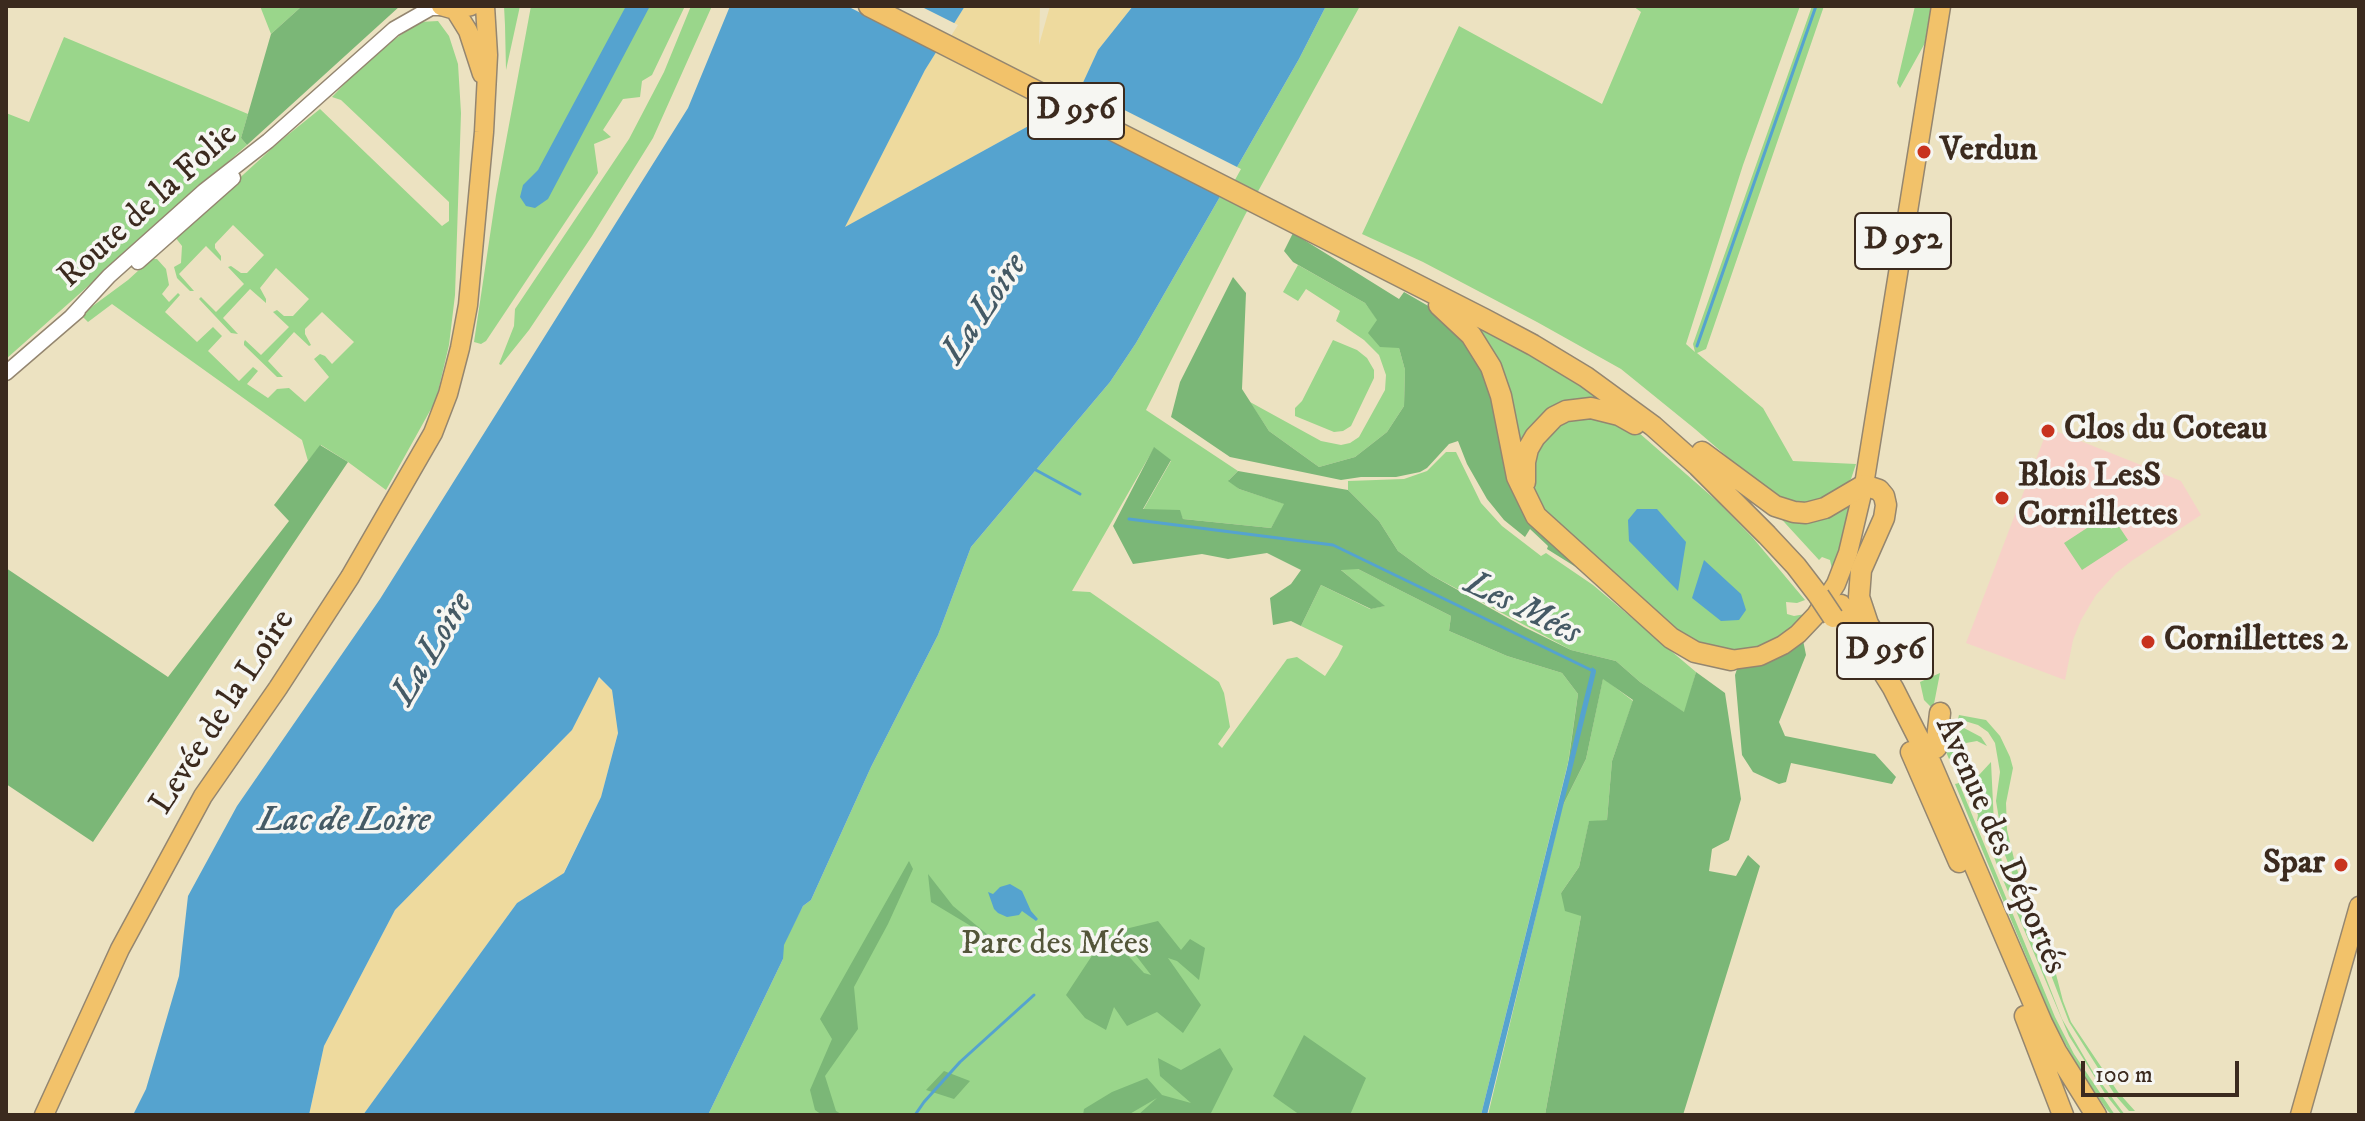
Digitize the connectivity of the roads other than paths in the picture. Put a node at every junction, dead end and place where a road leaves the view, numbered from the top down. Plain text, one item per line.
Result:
1 (413, 6) edge
2 (485, 6) edge
3 (869, 6) edge
4 (895, 6) edge
5 (1941, 6) edge
6 (453, 8) edge
7 (394, 29) junction
8 (486, 91) junction
9 (1286, 210) junction
10 (1411, 282) junction
11 (6, 373) edge
12 (1700, 459) junction
13 (1864, 485) junction
14 (1526, 498) junction
15 (1731, 660) joint
16 (1933, 767) junction
17 (2359, 906) edge
18 (2032, 1032) junction
19 (44, 1115) edge
20 (2063, 1115) edge
21 (2081, 1115) edge
22 (2096, 1115) edge
23 (2300, 1115) edge

1 - 7 street, Route de la Folie
2 - 8 main road, Levée de la Loire
3 - 9 highway, D 956
4 - 9 highway, D 956
5 - 13 main road, D 952
6 - 7 street, Route de la Folie
6 - 8 main road
7 - 11 street, Route de la Folie
8 - 19 main road, Levée de la Loire
9 - 10 highway, D 956
9 - 12 highway, D 956
10 - 12 highway, D 956
10 - 14 highway, D 956
12 - 13 highway, D 956
12 - 14 highway, D 956
12 - 16 highway, Avenue des Déportés / D 956, bridge
13 - 15 main road, D 956
13 - 16 highway, D 956
14 - 15 highway, D 956
16 - 18 highway, Avenue des Déportés / D 956
16 - 22 highway, Avenue des Déportés / D 956
17 - 23 main road
18 - 20 highway
18 - 21 highway, D 956

